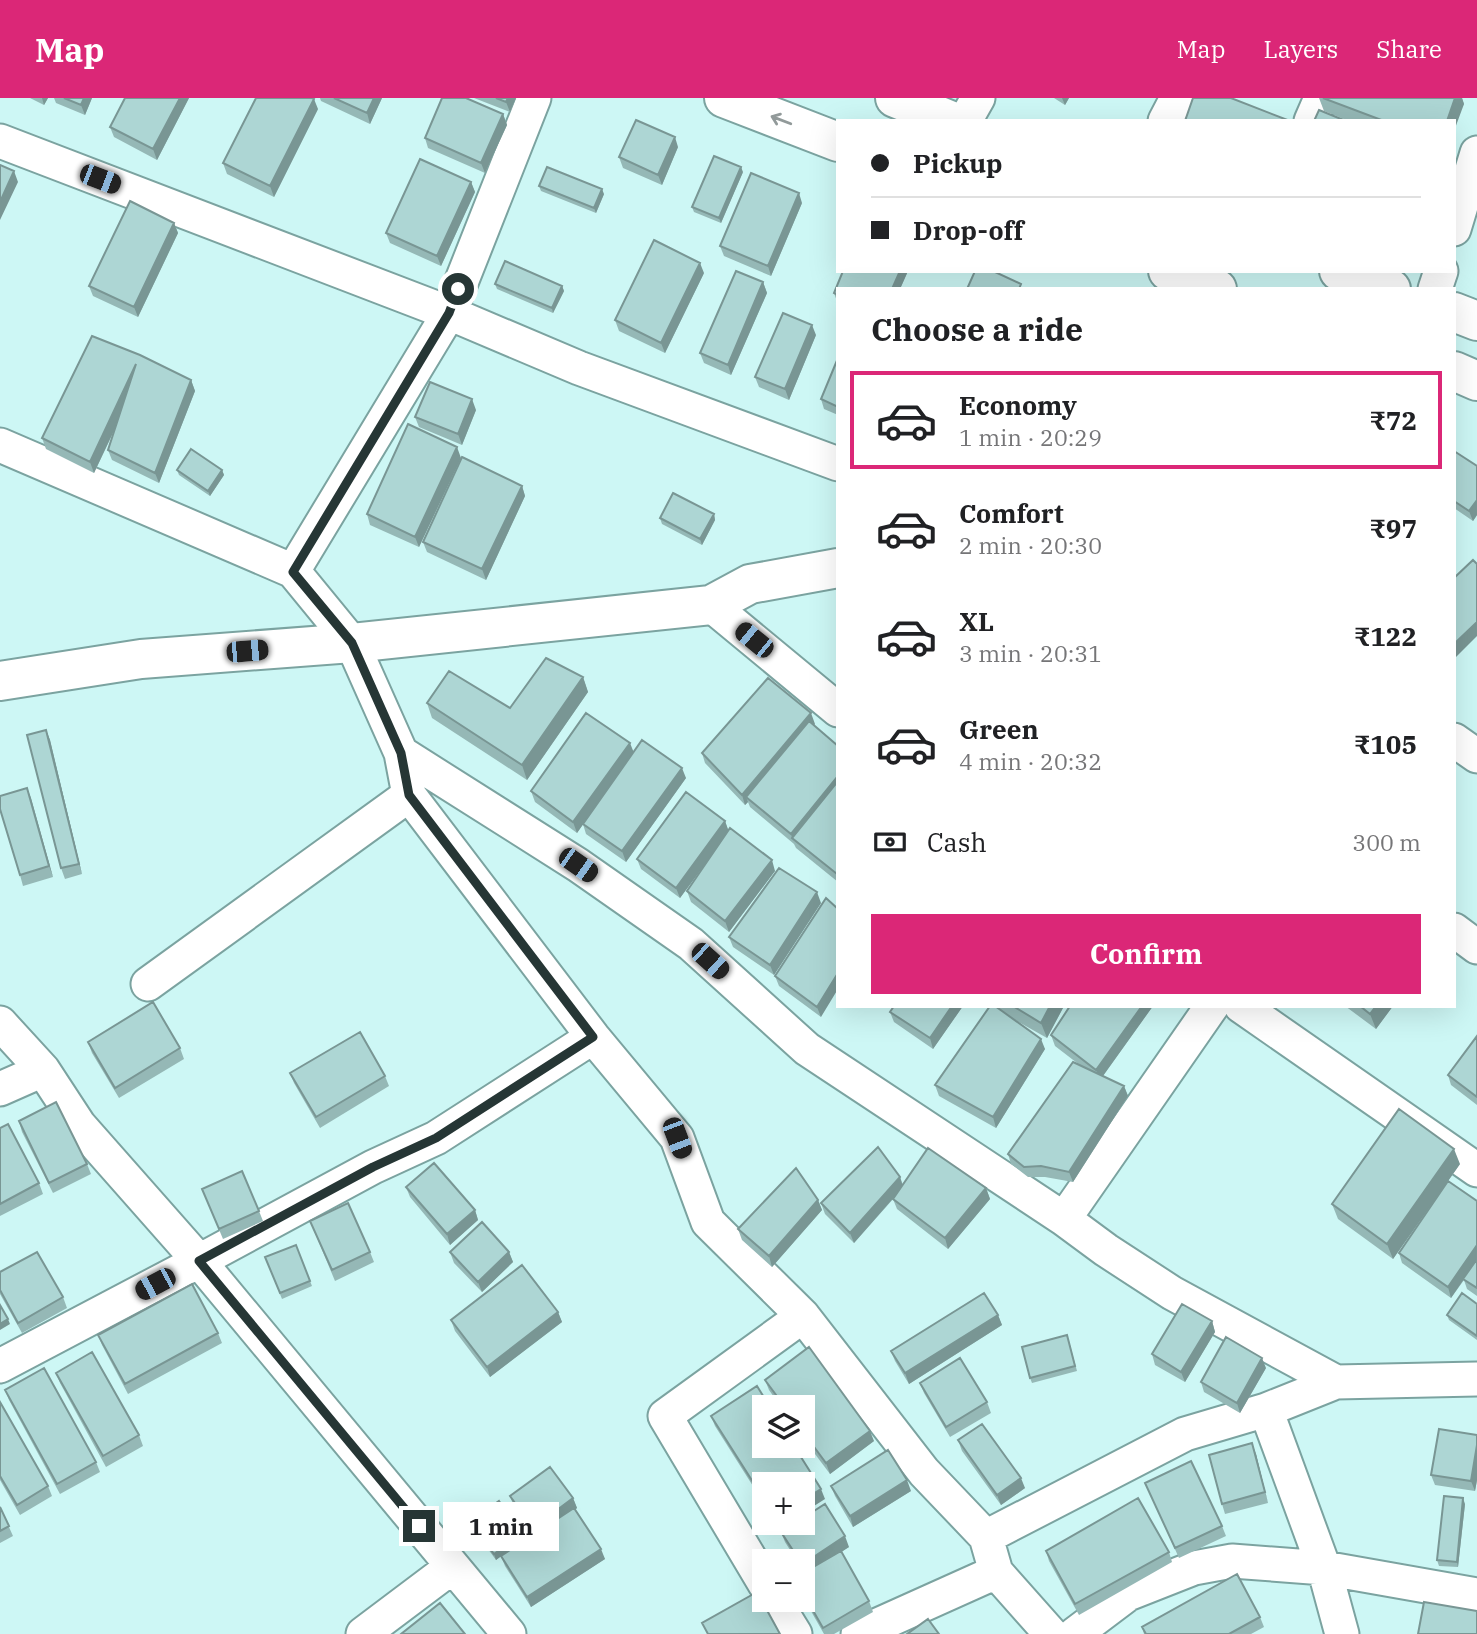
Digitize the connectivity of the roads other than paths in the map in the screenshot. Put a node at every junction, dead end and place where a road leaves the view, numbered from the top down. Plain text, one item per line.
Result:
1 (534, 98) edge
2 (724, 98) edge
3 (895, 98) edge
4 (978, 98) edge
5 (1177, 98) edge
6 (1321, 98) edge
7 (948, 119) edge
8 (966, 119) edge
9 (1167, 119) edge
10 (1312, 119) edge
11 (0, 141) edge
12 (836, 141) edge
13 (1477, 153) edge
14 (1456, 222) edge
15 (1173, 273) edge
16 (1345, 273) edge
17 (1212, 287) edge
18 (1385, 287) edge
19 (449, 313) junction
20 (1456, 313) edge
21 (1477, 321) edge
22 (1456, 373) edge
23 (1477, 381) edge
24 (0, 445) edge
25 (836, 463) edge
26 (836, 568) edge
27 (293, 572) junction
28 (711, 605) junction
29 (352, 643) junction
30 (0, 681) edge
31 (836, 708) edge
32 (1456, 741) edge
33 (401, 753) junction
34 (1477, 756) edge
35 (409, 795) junction
36 (1456, 931) edge
37 (1477, 947) edge
38 (148, 984) dead end
39 (1211, 1008) edge
40 (1244, 1008) edge
41 (0, 1023) edge
42 (593, 1037) junction
43 (43, 1070) junction
44 (0, 1089) edge
45 (1477, 1170) edge
46 (1064, 1219) junction
47 (199, 1261) junction
48 (803, 1316) junction
49 (0, 1366) edge
50 (1477, 1379) edge
51 (1336, 1382) junction
52 (1266, 1410) junction
53 (986, 1537) junction
54 (752, 1562) edge
55 (452, 1567) junction
56 (1324, 1568) junction
57 (996, 1572) junction
58 (1477, 1595) edge
59 (781, 1612) edge
60 (363, 1634) edge
61 (509, 1634) edge
62 (795, 1634) edge
63 (858, 1634) edge
64 (1051, 1634) edge
65 (1074, 1634) edge
66 (1342, 1634) edge

1 - 19 street
12 -> 2 street
3 - 7 street
4 - 8 street
5 - 9 street
6 - 10 street
11 - 19 street
13 - 14 street
15 - 17 street
16 - 18 street
19 - 25 street
19 - 27 street
20 - 21 street
22 - 23 street
24 - 27 street
26 - 28 street
27 - 29 street
28 - 29 street
28 - 31 street
29 - 30 street
29 - 33 street
32 - 34 street
33 - 35 street
33 - 46 street
35 - 38 street
35 - 42 street
36 - 37 street
39 - 46 street
40 - 45 street
41 - 43 street
42 - 47 street
42 - 48 street
43 - 44 street
43 - 47 street
46 - 51 street
47 - 49 street
47 - 55 street
48 - 53 street
48 - 54 street
50 - 51 street
51 - 52 street
52 - 53 street
52 - 56 street
53 - 57 street
55 - 60 street
55 - 61 street
56 - 58 street
56 - 65 street
56 - 66 street
57 - 63 street
57 - 64 street
59 - 62 street

